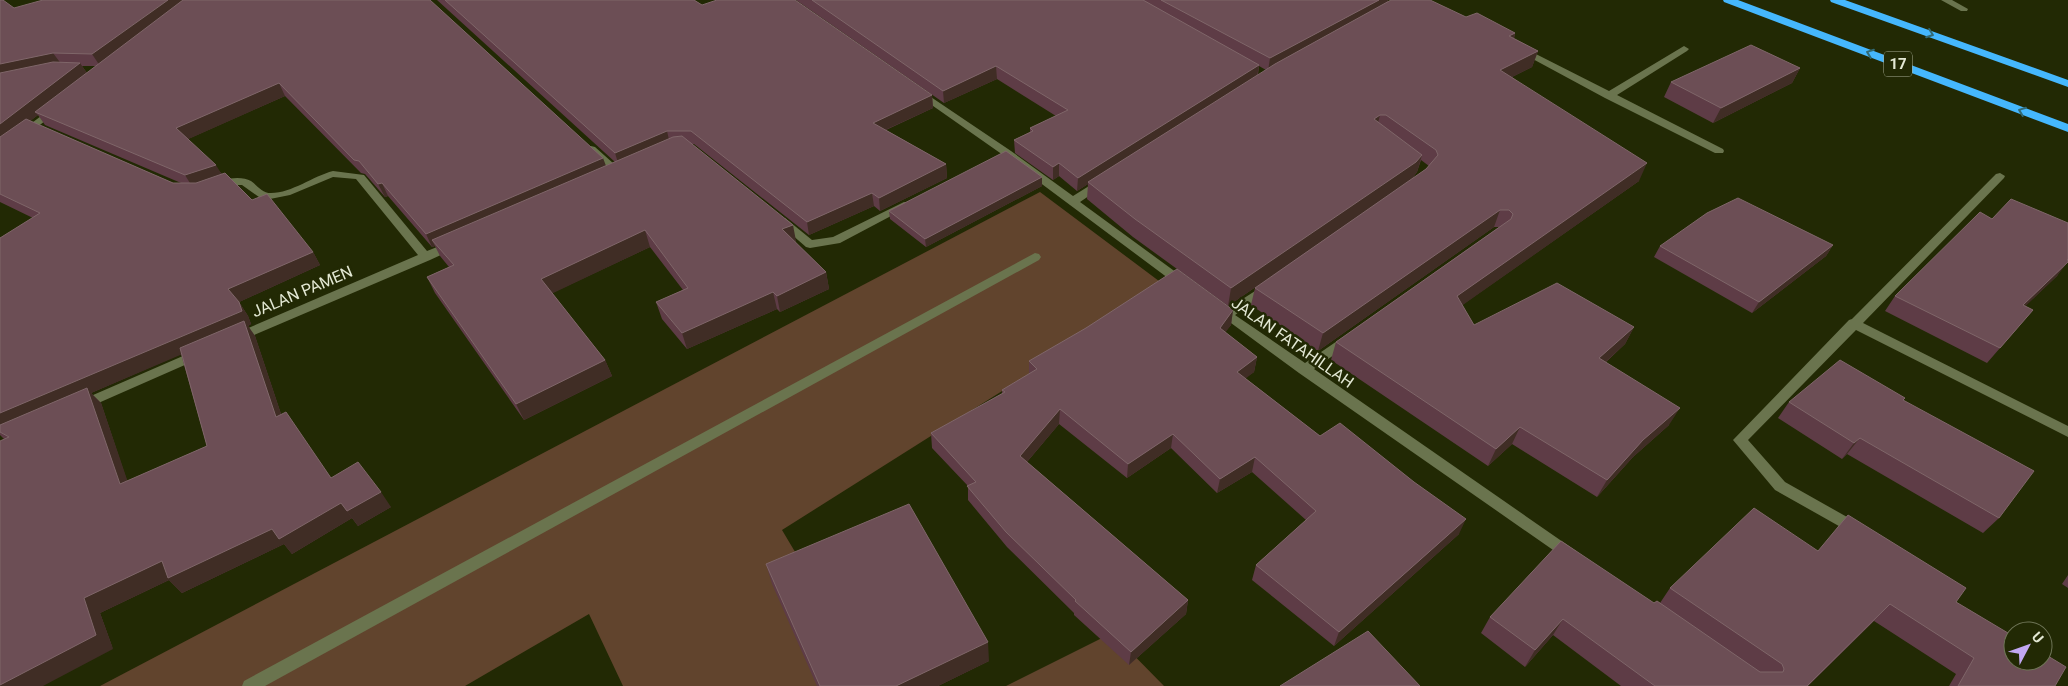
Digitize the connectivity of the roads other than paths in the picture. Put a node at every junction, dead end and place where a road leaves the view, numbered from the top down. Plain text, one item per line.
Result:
1 (1728, 0) edge
2 (1835, 0) edge
3 (1945, 0) edge
4 (1964, 9) dead end
5 (1513, 46) edge
6 (1684, 49) dead end
7 (2068, 84) edge
8 (909, 85) edge
9 (1608, 96) junction
10 (64, 101) edge
11 (2068, 128) edge
12 (582, 140) edge
13 (1719, 151) dead end
14 (0, 152) edge
15 (618, 174) edge
16 (1112, 176) edge
17 (2000, 176) dead end
18 (207, 191) edge
19 (913, 201) edge
20 (1072, 202) junction
21 (772, 214) edge
22 (461, 242) edge
23 (426, 257) junction
24 (1035, 257) dead end
25 (1274, 282) edge
26 (1196, 292) edge
27 (1212, 304) edge
28 (1227, 315) junction
29 (1853, 323) junction
30 (1361, 330) edge
31 (227, 342) edge
32 (209, 350) edge
33 (1304, 370) junction
34 (73, 409) edge
35 (2068, 432) edge
36 (1867, 535) edge
37 (1581, 562) edge
38 (250, 686) edge

11 -> 1 highway, 17
2 -> 7 highway, 17
3 - 4 street
5 - 9 street
6 - 9 street
8 - 20 street
9 - 13 street
10 - 14 street
12 - 15 street
16 - 20 street
17 - 29 street
18 - 23 street
19 - 21 street
20 - 26 street
22 - 23 street, JALAN PAMEN
23 - 31 street, JALAN PAMEN
24 - 38 street
25 - 28 street
27 - 28 street, JALAN FATAHILLAH
28 - 33 street, JALAN FATAHILLAH
29 - 35 street
29 - 36 street
30 - 33 street
32 - 34 street
33 - 37 street, JALAN FATAHILLAH

